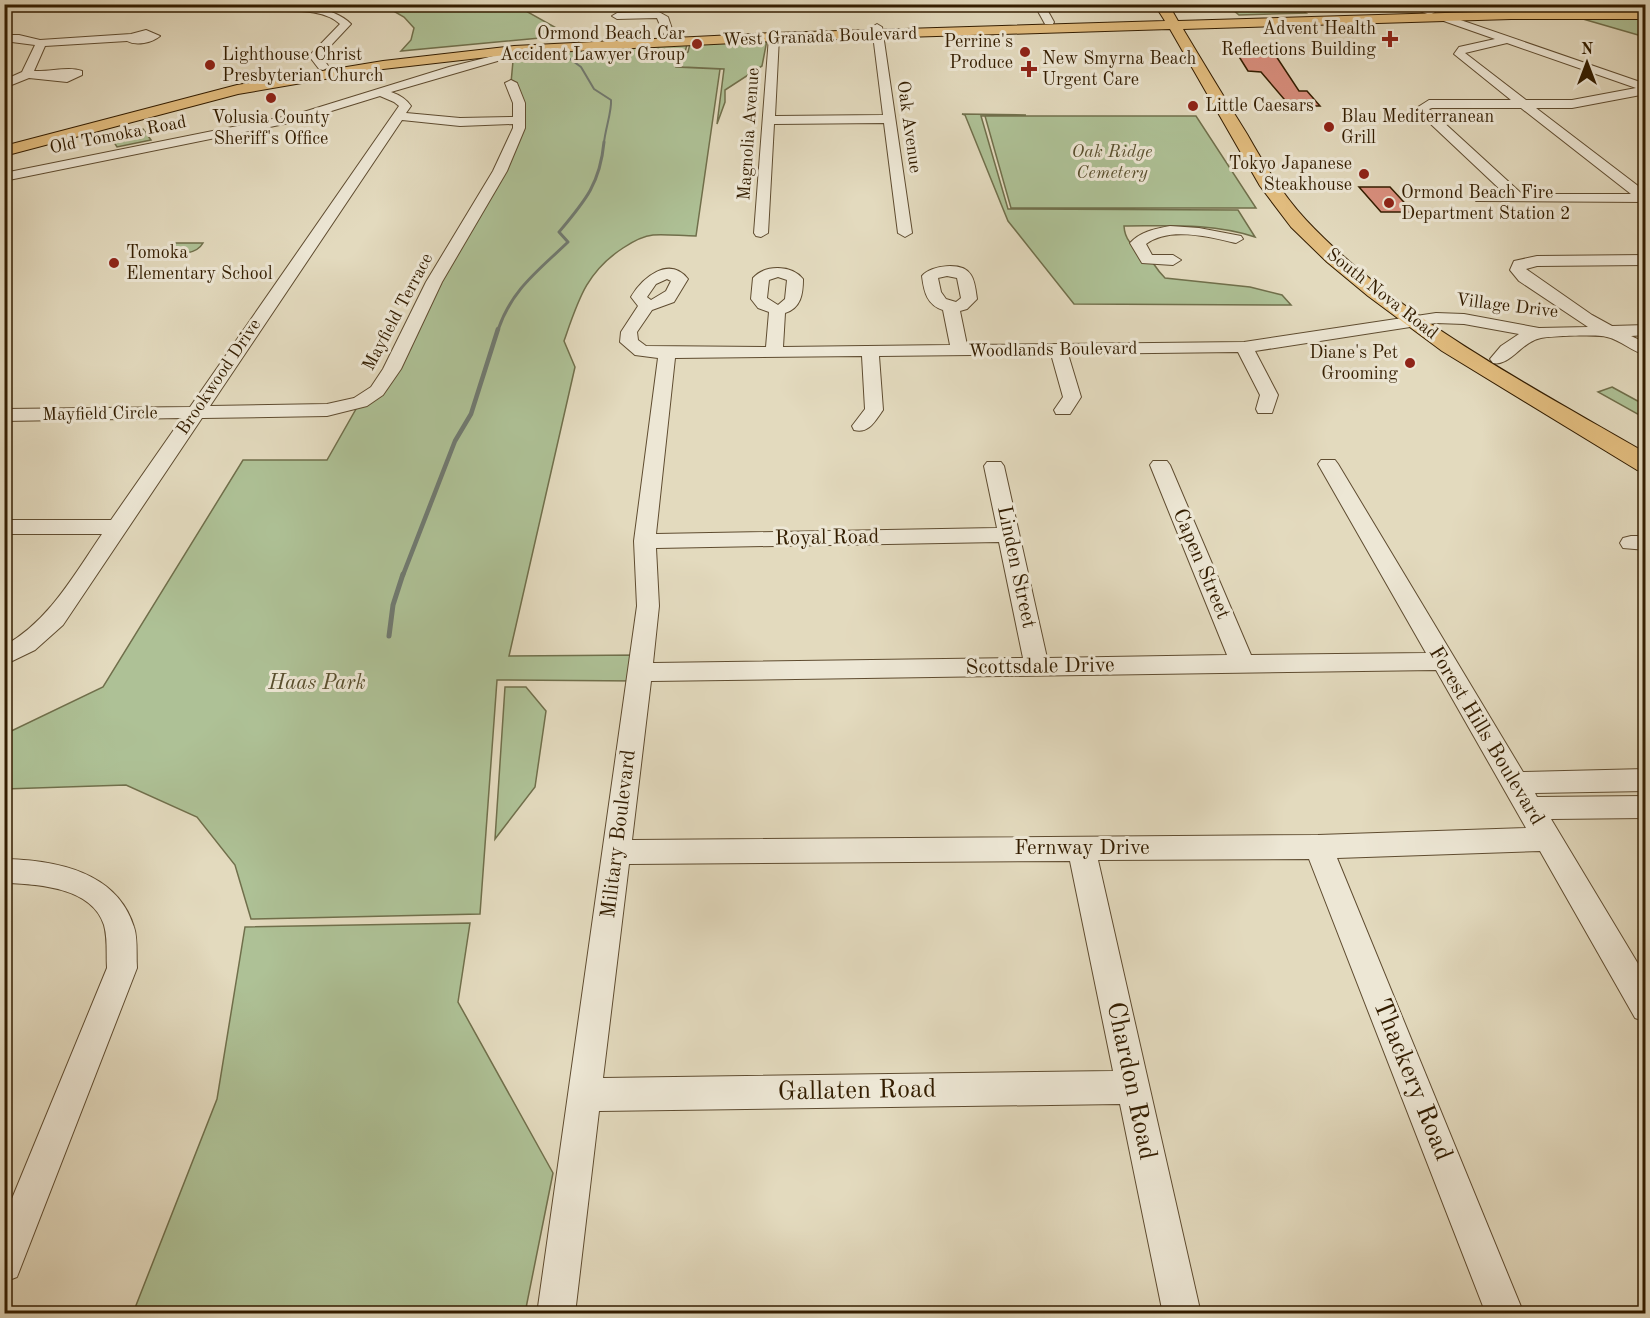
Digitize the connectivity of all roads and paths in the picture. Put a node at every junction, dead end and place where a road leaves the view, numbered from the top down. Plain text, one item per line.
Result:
1 (74, 4) edge
2 (101, 4) edge
3 (241, 4) edge
4 (1039, 4) edge
5 (1162, 4) edge
6 (659, 10) edge
7 (1408, 11) edge
8 (1600, 12) junction
9 (1646, 12) edge
10 (1436, 14) junction
11 (617, 16) dead end
12 (1190, 18) junction
13 (1049, 22) junction
14 (1172, 22) junction
15 (803, 29) junction
16 (878, 31) junction
17 (664, 35) junction
18 (132, 37) dead end
19 (774, 37) junction
20 (4, 38) edge
21 (547, 40) junction
22 (1507, 40) junction
23 (1204, 41) dead end
24 (40, 43) junction
25 (630, 44) junction
26 (514, 50) junction
27 (328, 70) junction
28 (27, 74) junction
29 (52, 76) dead end
30 (511, 83) dead end
31 (4, 85) edge
32 (1646, 89) edge
33 (1212, 90) junction
34 (381, 92) junction
35 (1522, 104) junction
36 (1241, 105) dead end
37 (119, 115) junction
38 (398, 116) junction
39 (891, 119) junction
40 (520, 120) junction
41 (768, 120) junction
42 (4, 140) edge
43 (4, 151) edge
44 (4, 177) edge
45 (1481, 198) dead end
46 (1518, 198) junction
47 (1645, 198) edge
48 (761, 233) dead end
49 (905, 233) dead end
50 (1236, 239) dead end
51 (1173, 260) dead end
52 (1646, 260) edge
53 (647, 306) dead end
54 (951, 307) dead end
55 (777, 310) dead end
56 (1425, 320) junction
57 (1604, 328) junction
58 (1646, 330) edge
59 (1539, 333) junction
60 (1244, 348) junction
61 (1058, 350) junction
62 (1646, 350) edge
63 (870, 351) junction
64 (960, 351) junction
65 (774, 352) junction
66 (668, 353) junction
67 (1499, 359) junction
68 (1265, 409) dead end
69 (1062, 410) dead end
70 (195, 412) junction
71 (4, 415) edge
72 (861, 426) dead end
73 (1646, 444) edge
74 (1328, 464) dead end
75 (1646, 464) edge
76 (1160, 465) dead end
77 (994, 466) dead end
78 (117, 526) junction
79 (4, 527) edge
80 (1009, 535) junction
81 (645, 540) junction
82 (4, 657) edge
83 (1441, 661) junction
84 (1242, 663) junction
85 (1037, 668) junction
86 (639, 672) junction
87 (1646, 780) edge
88 (1515, 783) junction
89 (1646, 807) edge
90 (1529, 808) junction
91 (1547, 839) junction
92 (1318, 847) junction
93 (1081, 848) junction
94 (617, 852) junction
95 (4, 871) edge
96 (1646, 1007) edge
97 (1131, 1087) junction
98 (583, 1095) junction
99 (4, 1264) edge
100 (556, 1314) edge
101 (1182, 1314) edge
102 (1505, 1314) edge

1 - 2 street
3 - 27 street
4 - 13 street
5 - 14 main road, South Nova Road
6 - 11 street
6 - 17 street
7 - 10 main road, West Granada Boulevard
7 - 12 main road, West Granada Boulevard
8 - 9 main road, West Granada Boulevard
8 - 10 main road, West Granada Boulevard
8 - 10 main road, West Granada Boulevard
10 - 12 main road, West Granada Boulevard
10 - 22 street
12 - 14 main road, West Granada Boulevard
12 - 23 main road
13 - 14 main road, West Granada Boulevard
13 - 16 main road, West Granada Boulevard
14 - 16 main road, West Granada Boulevard
14 - 33 main road, South Nova Road
15 - 16 main road, West Granada Boulevard
15 - 17 main road, West Granada Boulevard
15 - 19 main road
16 - 19 main road, West Granada Boulevard
16 - 39 street, Oak Avenue
17 - 21 main road, West Granada Boulevard
17 - 25 main road
18 - 24 street
19 - 25 main road, West Granada Boulevard
19 - 41 street, Magnolia Avenue
20 - 24 street
21 - 26 main road
21 - 27 main road, West Granada Boulevard
22 - 32 street
22 - 35 street
24 - 28 street
25 - 26 main road, West Granada Boulevard
26 - 27 main road, West Granada Boulevard
26 - 34 street, Old Tomoka Road
27 - 37 main road, West Granada Boulevard
27 - 37 main road, West Granada Boulevard
28 - 29 street
28 - 31 street
30 - 40 street
32 - 35 street
33 - 36 main road
33 - 56 main road, South Nova Road
34 - 38 street
34 - 44 street, Old Tomoka Road
35 - 46 street
35 - 47 street
37 - 42 main road, West Granada Boulevard
37 - 43 main road
38 - 40 street
38 - 70 street, Brookwood Drive
39 - 41 street
39 - 49 street, Oak Avenue
40 - 70 street, Mayfield Terrace
41 - 48 street, Magnolia Avenue
45 - 46 street
46 - 47 street
50 - 51 street
52 - 57 street
53 - 66 street, Woodlands Boulevard
54 - 64 street
55 - 65 street
56 - 59 street, Village Drive
56 - 60 street, Woodlands Boulevard
56 - 67 main road, South Nova Road
56 - 75 main road, South Nova Road
57 - 58 street, Village Drive
57 - 59 street, Village Drive
57 - 62 street
59 - 67 street
60 - 61 street, Woodlands Boulevard
60 - 68 street
61 - 64 street, Woodlands Boulevard
61 - 69 street
63 - 64 street, Woodlands Boulevard
63 - 65 street, Woodlands Boulevard
63 - 72 street
65 - 66 street, Woodlands Boulevard
66 - 81 street, Military Boulevard
67 - 73 main road, South Nova Road
70 - 71 street, Mayfield Circle
70 - 78 street, Brookwood Drive
74 - 83 street, Forest Hills Boulevard
76 - 84 street, Capen Street
77 - 80 street, Linden Street
78 - 79 street
78 - 82 street, Brookwood Drive
80 - 81 street, Royal Road
80 - 85 street, Linden Street
81 - 86 street, Military Boulevard
83 - 84 street, Scottsdale Drive
83 - 88 street, Forest Hills Boulevard
84 - 85 street, Scottsdale Drive
85 - 86 street, Scottsdale Drive
86 - 94 street, Military Boulevard
87 - 88 street
88 - 90 street, Forest Hills Boulevard
89 - 90 street
90 - 91 street, Forest Hills Boulevard
91 - 92 street, Fernway Drive
91 - 96 street, Forest Hills Boulevard
92 - 93 street, Fernway Drive
92 - 102 street, Thackery Road
93 - 94 street, Fernway Drive
93 - 97 street, Chardon Road
94 - 98 street, Military Boulevard
95 - 99 street
97 - 98 street, Gallaten Road
97 - 101 street, Chardon Road
98 - 100 street, Military Boulevard

